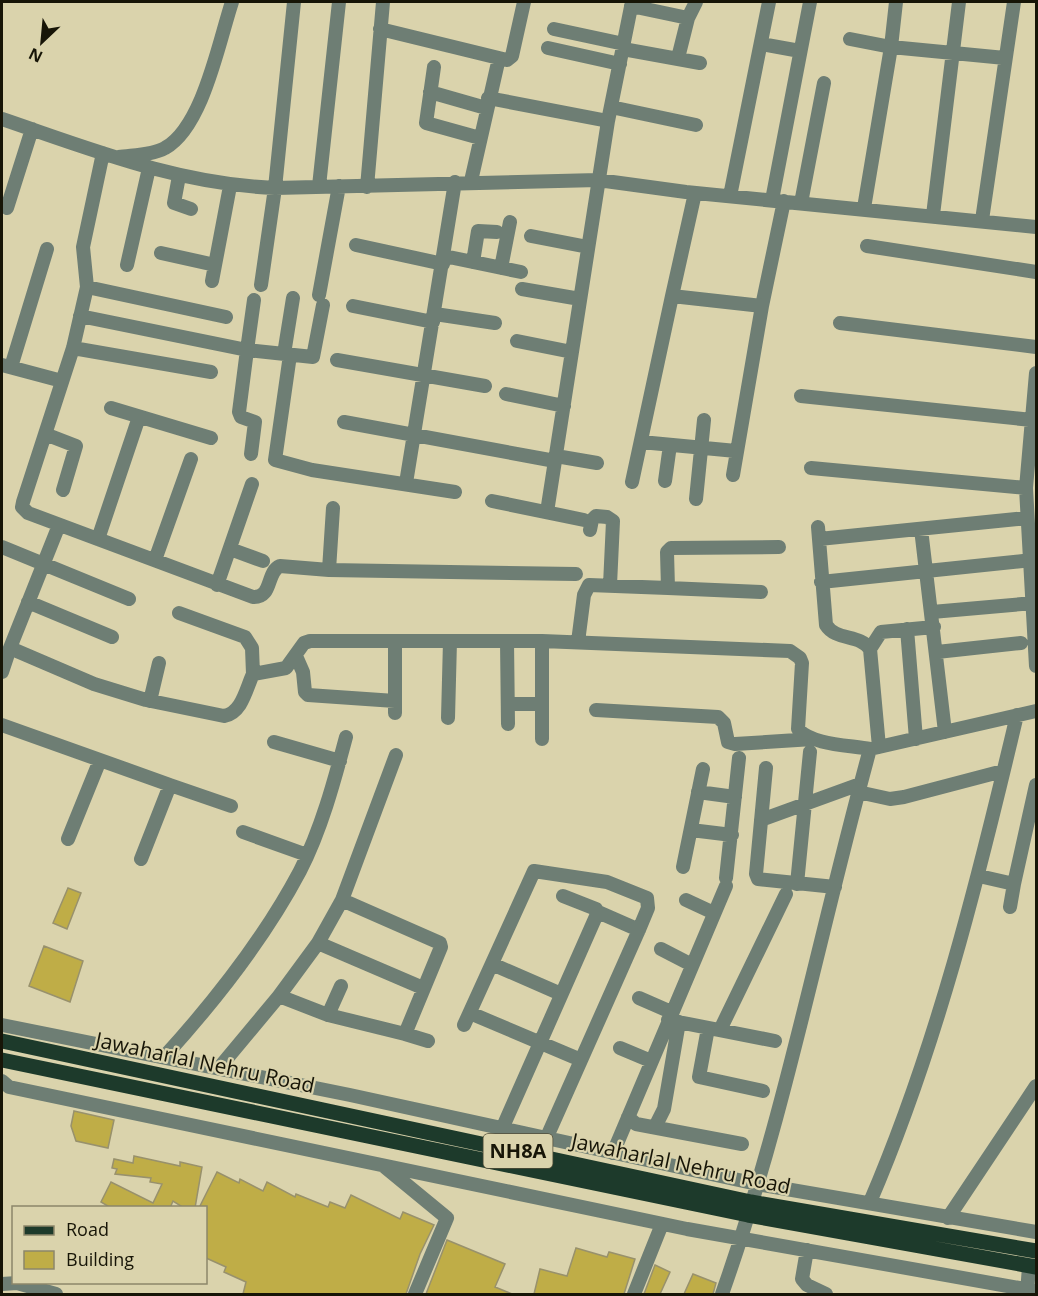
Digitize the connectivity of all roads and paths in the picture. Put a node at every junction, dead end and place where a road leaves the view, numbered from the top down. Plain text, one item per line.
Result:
1 (232, 2) edge
2 (294, 2) edge
3 (339, 2) edge
4 (382, 2) edge
5 (524, 2) edge
6 (696, 2) edge
7 (769, 2) edge
8 (810, 2) edge
9 (897, 2) edge
10 (959, 2) edge
11 (1014, 2) edge
12 (632, 4) edge
13 (688, 18) junction
14 (380, 28) junction
15 (554, 30) dead end
16 (850, 39) dead end
17 (761, 44) junction
18 (623, 46) junction
19 (891, 47) junction
20 (548, 48) dead end
21 (800, 51) junction
22 (952, 51) junction
23 (499, 58) junction
24 (678, 58) junction
25 (1005, 58) junction
26 (700, 63) dead end
27 (620, 64) junction
28 (434, 67) dead end
29 (824, 83) dead end
30 (430, 92) junction
31 (487, 103) junction
32 (609, 114) junction
33 (2, 119) edge
34 (696, 125) dead end
35 (32, 129) junction
36 (480, 138) junction
37 (103, 153) junction
38 (117, 158) junction
39 (149, 168) junction
40 (179, 176) junction
41 (598, 180) junction
42 (471, 181) junction
43 (455, 182) junction
44 (230, 186) junction
45 (319, 186) junction
46 (339, 186) junction
47 (367, 187) junction
48 (275, 189) junction
49 (695, 193) junction
50 (730, 196) junction
51 (778, 200) junction
52 (801, 202) junction
53 (7, 208) dead end
54 (864, 208) junction
55 (191, 209) dead end
56 (933, 214) junction
57 (982, 220) junction
58 (510, 222) dead end
59 (1036, 227) edge
60 (497, 232) dead end
61 (531, 236) dead end
62 (356, 245) dead end
63 (867, 246) dead end
64 (588, 247) junction
65 (47, 249) dead end
66 (161, 253) dead end
67 (443, 260) junction
68 (472, 262) junction
69 (127, 265) dead end
70 (215, 265) junction
71 (501, 267) junction
72 (521, 272) dead end
73 (1036, 272) edge
74 (212, 281) dead end
75 (261, 285) dead end
76 (87, 287) junction
77 (522, 289) dead end
78 (672, 296) junction
79 (293, 298) dead end
80 (580, 299) junction
81 (254, 300) dead end
82 (353, 306) dead end
83 (762, 306) junction
84 (80, 316) junction
85 (226, 316) dead end
86 (434, 318) junction
87 (495, 323) dead end
88 (840, 323) dead end
89 (517, 341) dead end
90 (1036, 347) edge
91 (73, 348) junction
92 (246, 350) junction
93 (572, 352) junction
94 (287, 355) junction
95 (337, 360) dead end
96 (6, 366) edge
97 (211, 372) dead end
98 (1036, 374) edge
99 (424, 376) junction
100 (62, 381) junction
101 (485, 386) dead end
102 (506, 394) dead end
103 (801, 396) dead end
104 (564, 406) junction
105 (111, 408) dead end
106 (139, 417) junction
107 (704, 420) dead end
108 (1032, 420) junction
109 (344, 422) dead end
110 (45, 435) junction
111 (414, 435) junction
112 (211, 438) dead end
113 (641, 442) junction
114 (670, 444) junction
115 (701, 447) junction
116 (736, 451) junction
117 (251, 454) dead end
118 (556, 458) junction
119 (191, 459) dead end
120 (597, 463) dead end
121 (811, 468) dead end
122 (733, 475) dead end
123 (665, 481) dead end
124 (632, 482) dead end
125 (406, 483) junction
126 (252, 484) dead end
127 (1026, 488) junction
128 (63, 490) dead end
129 (455, 492) dead end
130 (696, 499) dead end
131 (492, 501) dead end
132 (333, 508) dead end
133 (547, 512) junction
134 (1028, 518) junction
135 (59, 525) junction
136 (921, 529) junction
137 (98, 538) junction
138 (2, 547) edge
139 (779, 547) dead end
140 (230, 549) junction
141 (155, 560) junction
142 (1032, 560) junction
143 (263, 561) dead end
144 (43, 563) junction
145 (329, 570) junction
146 (926, 572) junction
147 (576, 574) dead end
148 (821, 582) junction
149 (218, 585) junction
150 (610, 585) junction
151 (668, 588) junction
152 (761, 592) dead end
153 (129, 599) dead end
154 (28, 602) junction
155 (1034, 603) junction
156 (932, 612) junction
157 (179, 613) dead end
158 (934, 627) junction
159 (907, 629) junction
160 (112, 637) dead end
161 (450, 641) junction
162 (507, 641) junction
163 (542, 641) junction
164 (395, 642) junction
165 (578, 642) junction
166 (1021, 643) dead end
167 (10, 648) junction
168 (870, 649) junction
169 (937, 652) junction
170 (296, 656) junction
171 (159, 663) dead end
172 (1036, 666) edge
173 (2, 672) edge
174 (253, 674) junction
175 (150, 701) junction
176 (508, 704) junction
177 (542, 704) junction
178 (596, 710) dead end
179 (1036, 711) edge
180 (1017, 715) junction
181 (448, 718) dead end
182 (508, 724) dead end
183 (2, 725) edge
184 (945, 732) junction
185 (346, 736) dead end
186 (542, 739) dead end
187 (916, 739) junction
188 (274, 742) dead end
189 (813, 746) junction
190 (874, 748) junction
191 (396, 755) dead end
192 (739, 758) dead end
193 (100, 760) junction
194 (340, 761) junction
195 (765, 768) dead end
196 (703, 769) dead end
197 (1003, 771) junction
198 (170, 785) junction
199 (1036, 785) edge
200 (859, 788) junction
201 (698, 792) junction
202 (735, 797) junction
203 (805, 804) junction
204 (231, 806) dead end
205 (734, 813) junction
206 (761, 818) junction
207 (691, 830) junction
208 (243, 832) dead end
209 (732, 835) junction
210 (68, 839) dead end
211 (307, 855) junction
212 (141, 859) dead end
213 (683, 867) dead end
214 (979, 876) junction
215 (797, 884) junction
216 (1014, 884) junction
217 (835, 887) junction
218 (786, 894) dead end
219 (563, 896) dead end
220 (342, 900) junction
221 (686, 900) dead end
222 (1010, 907) dead end
223 (598, 912) junction
224 (714, 913) junction
225 (639, 930) junction
226 (318, 943) junction
227 (661, 949) dead end
228 (492, 964) junction
229 (692, 965) junction
230 (341, 986) dead end
231 (423, 988) junction
232 (561, 994) junction
233 (279, 996) junction
234 (639, 998) dead end
235 (328, 1015) junction
236 (672, 1018) junction
237 (2, 1025) edge
238 (714, 1029) junction
239 (405, 1034) junction
240 (2, 1041) edge
241 (428, 1041) dead end
242 (775, 1041) dead end
243 (539, 1043) junction
244 (620, 1048) dead end
245 (164, 1057) junction
246 (2, 1060) edge
247 (581, 1060) junction
248 (651, 1061) junction
249 (219, 1068) junction
250 (2, 1081) edge
251 (1036, 1086) edge
252 (764, 1091) dead end
253 (628, 1117) junction
254 (655, 1127) junction
255 (502, 1129) junction
256 (546, 1138) junction
257 (742, 1143) dead end
258 (613, 1153) junction
259 (384, 1165) junction
260 (757, 1184) junction
261 (870, 1202) junction
262 (750, 1208) junction
263 (948, 1218) junction
264 (662, 1224) junction
265 (1035, 1229) edge
266 (742, 1239) junction
267 (807, 1250) junction
268 (1033, 1250) edge
269 (1033, 1267) edge
270 (21, 1284) edge
271 (1030, 1291) edge
272 (56, 1294) edge
273 (415, 1294) edge
274 (634, 1294) edge
275 (722, 1294) edge
276 (826, 1294) edge

1 - 38 street
2 - 48 street
3 - 45 street
4 - 14 street
5 - 23 street
6 - 13 street
7 - 17 street
8 - 21 street
9 - 19 street
10 - 22 street
11 - 25 street
12 - 13 street
12 - 18 street
13 - 24 street
14 - 23 street
14 - 47 street
15 - 18 street
16 - 19 street
17 - 21 street
17 - 50 street
18 - 24 street
18 - 27 street
19 - 22 street
19 - 54 street
20 - 27 street
21 - 51 street
22 - 25 street
22 - 56 street
23 - 31 street
24 - 26 street
25 - 57 street
27 - 32 street
28 - 30 street
29 - 52 street
30 - 31 street
30 - 36 street
31 - 32 street
31 - 36 street
32 - 34 street
32 - 41 street
33 - 35 street
35 - 37 street
35 - 53 street
36 - 42 street
37 - 38 street
37 - 76 street
38 - 39 street
39 - 40 street
39 - 69 street
40 - 44 street
40 - 55 street
41 - 42 street
41 - 49 street
41 - 64 street
42 - 43 street
43 - 47 street
43 - 67 street
44 - 48 street
44 - 70 street
45 - 46 street
45 - 48 street
46 - 47 street
46 - 94 street
48 - 75 street
49 - 50 street
49 - 78 street
50 - 51 street
51 - 52 street
51 - 83 street
52 - 54 street
54 - 56 street
56 - 57 street
57 - 59 street
58 - 71 street
60 - 68 street
61 - 64 street
62 - 67 street
63 - 73 street
64 - 80 street
65 - 96 street
66 - 70 street
67 - 68 street
67 - 86 street
68 - 71 street
70 - 74 street
71 - 72 street
76 - 84 street
76 - 85 street
77 - 80 street
78 - 83 street
78 - 113 street
79 - 94 street
80 - 93 street
81 - 92 street
82 - 86 street
83 - 116 street
84 - 91 street
84 - 92 street
86 - 87 street
86 - 99 street
88 - 90 street
89 - 93 street
91 - 97 street
91 - 100 street
92 - 94 street
92 - 117 street
93 - 104 street
94 - 125 street
95 - 99 street
96 - 100 street
98 - 108 street
99 - 101 street
99 - 111 street
100 - 110 street
102 - 104 street
103 - 108 street
104 - 118 street
105 - 106 street
106 - 112 street
106 - 137 street
107 - 115 street
108 - 127 street
109 - 111 street
110 - 128 street
110 - 135 street
111 - 118 street
111 - 125 street
113 - 114 street
113 - 124 street
114 - 115 street
114 - 123 street
115 - 116 street
115 - 130 street
116 - 122 street
118 - 120 street
118 - 133 street
119 - 141 street
121 - 127 street
125 - 129 street
126 - 140 street
127 - 134 street
131 - 133 street
132 - 145 street
133 - 150 street
134 - 136 street
134 - 142 street
135 - 137 street
135 - 144 street
136 - 146 street
136 - 148 street
137 - 141 street
138 - 144 street
139 - 151 street
140 - 143 street
140 - 149 street
141 - 149 street
142 - 146 street
142 - 155 street
144 - 153 street
144 - 154 street
145 - 147 street
145 - 149 street
146 - 148 street
146 - 156 street
148 - 168 street
150 - 151 street
150 - 165 street
151 - 152 street
154 - 160 street
154 - 167 street
155 - 156 street
155 - 172 street
156 - 158 street
157 - 174 street
158 - 159 street
158 - 169 street
159 - 168 street
159 - 187 street
161 - 162 street
161 - 164 street
161 - 181 street
162 - 163 street
162 - 176 street
163 - 165 street
163 - 177 street
164 - 170 street
164 - 170 street
165 - 189 street
166 - 169 street
167 - 173 street
167 - 175 street
168 - 190 street
169 - 184 street
170 - 174 street
171 - 175 street
174 - 175 street
176 - 177 street
176 - 182 street
177 - 186 street
178 - 189 street
179 - 180 street
180 - 184 street
180 - 197 street
183 - 193 street
184 - 187 street
185 - 194 street
187 - 190 street
188 - 194 street
189 - 190 street
189 - 203 street
190 - 200 street
191 - 220 street
192 - 202 street
193 - 198 street
193 - 210 street
194 - 211 street
195 - 206 street
196 - 201 street
197 - 200 street
197 - 214 street
198 - 204 street
198 - 212 street
199 - 216 street
200 - 203 street
200 - 217 street
201 - 202 street
201 - 207 street
202 - 205 street
203 - 206 street
203 - 215 street
205 - 206 street
205 - 209 street
206 - 215 street
207 - 209 street
207 - 213 street
208 - 211 street
209 - 224 street
211 - 245 street
214 - 216 street
214 - 261 street
215 - 217 street
216 - 222 street
217 - 260 street
218 - 238 street
219 - 223 street
220 - 226 street
220 - 231 street
221 - 224 street
223 - 225 street
223 - 232 street
224 - 229 street
225 - 228 street
225 - 247 street
226 - 231 street
226 - 233 street
227 - 229 street
228 - 232 street
228 - 243 street
229 - 236 street
230 - 235 street
231 - 239 street
232 - 243 street
233 - 235 street
233 - 249 street
234 - 236 street
235 - 239 street
236 - 238 street
236 - 248 street
236 - 254 street
237 - 245 street
238 - 242 street
238 - 252 street
239 - 241 street
240 - 262 main road, Jawaharlal Nehru Road / NH8A
243 - 247 street
243 - 255 street
244 - 248 street
245 - 249 street
246 - 262 main road, Jawaharlal Nehru Road / NH8A
247 - 256 street
248 - 253 street
249 - 255 street
250 - 259 street
251 - 263 street
253 - 254 street
253 - 258 street
254 - 257 street
255 - 256 street
256 - 258 street
258 - 260 street
259 - 264 street
259 - 273 street
260 - 261 street
260 - 262 street
261 - 263 street
262 - 266 street
262 - 268 main road, Jawaharlal Nehru Road / NH8A
262 - 269 main road, Jawaharlal Nehru Road / NH8A
263 - 265 street
264 - 266 street
264 - 274 street
265 - 268 street
266 - 267 street
266 - 275 street
267 - 271 street
267 - 276 street
269 - 271 street
270 - 272 street

